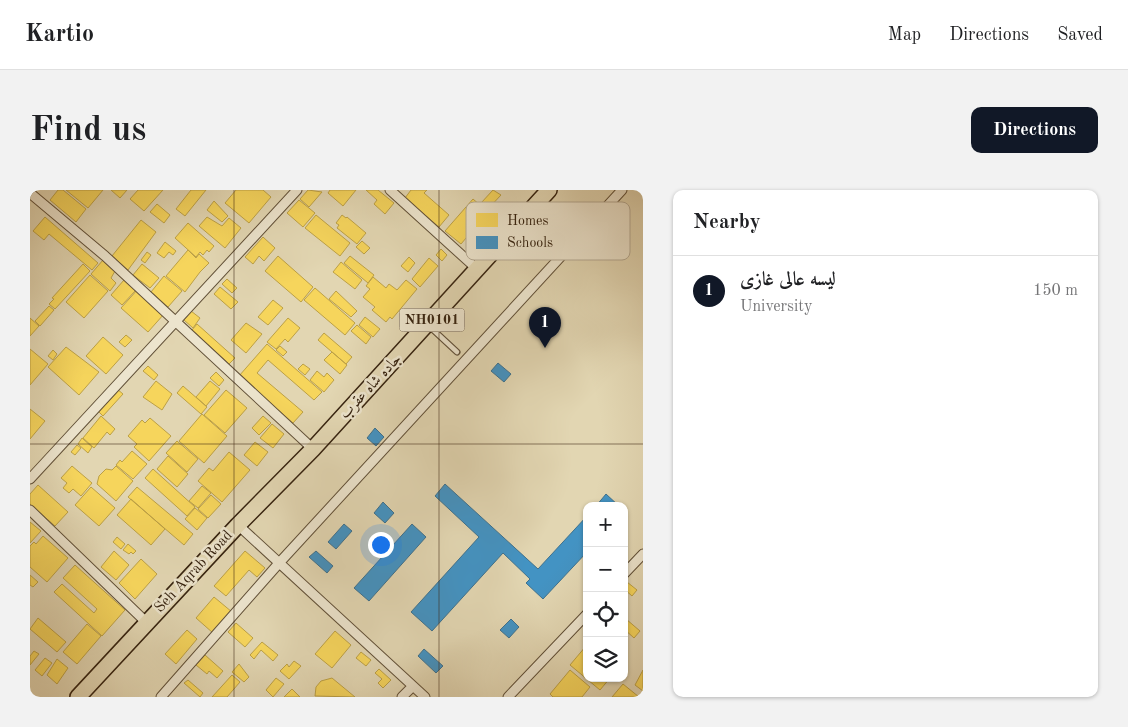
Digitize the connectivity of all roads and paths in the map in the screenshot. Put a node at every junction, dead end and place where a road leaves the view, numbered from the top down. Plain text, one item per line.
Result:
1 (297, 190) edge
2 (390, 190) edge
3 (549, 190) edge
4 (622, 190) edge
5 (30, 193) edge
6 (538, 202) edge
7 (611, 202) edge
8 (466, 259) edge
9 (467, 260) edge
10 (485, 260) edge
11 (558, 260) edge
12 (477, 269) junction
13 (176, 320) junction
14 (428, 325) junction
15 (457, 352) dead end
16 (313, 449) junction
17 (30, 479) edge
18 (30, 510) edge
19 (238, 525) junction
20 (643, 554) edge
21 (280, 562) junction
22 (628, 570) edge
23 (583, 618) edge
24 (146, 622) junction
25 (413, 686) junction
26 (78, 697) edge
27 (161, 697) edge
28 (402, 697) edge
29 (425, 697) edge
30 (508, 697) edge

1 - 13 street
2 - 8 street
3 - 6 highway, جاده شاه عقرب / NH0101
4 - 7 street
5 - 13 street
9 - 12 street
10 - 12 highway, جاده شاه عقرب / NH0101
11 - 21 street
12 - 14 highway, جاده شاه عقرب / NH0101
13 - 16 street
13 - 17 street
14 - 15 lane
14 - 16 highway, جاده شاه عقرب / NH0101
16 - 19 highway, Seh Aqrab Road / NH0101
18 - 24 street
19 - 21 street
19 - 24 highway, Seh Aqrab Road / NH0101
20 - 22 street
21 - 25 street
21 - 27 street
23 - 30 street
24 - 26 highway, Seh Aqrab Road / NH0101
25 - 28 street
25 - 29 street

